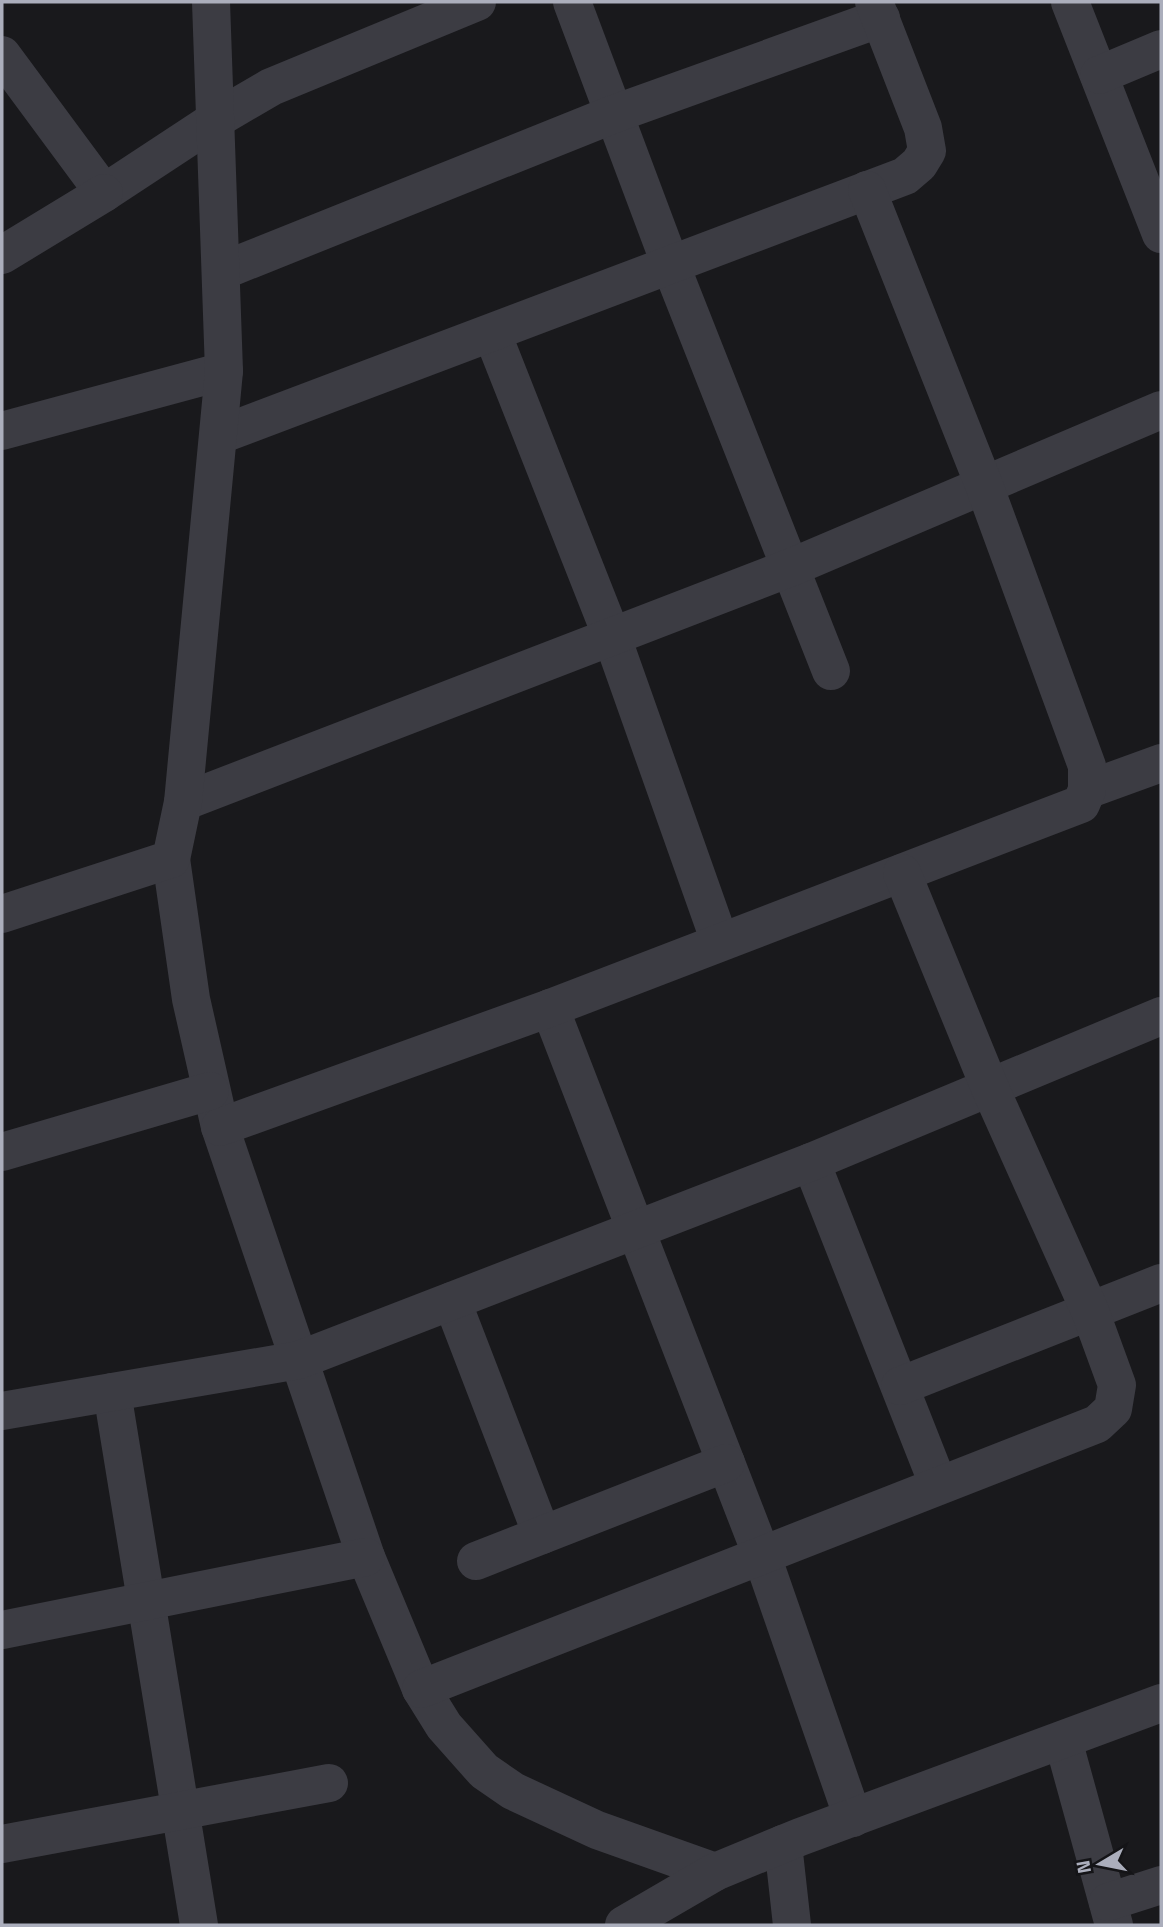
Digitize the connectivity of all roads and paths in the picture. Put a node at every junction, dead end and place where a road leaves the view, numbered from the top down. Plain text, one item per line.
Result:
1 (211, 2) edge
2 (477, 2) edge
3 (572, 2) edge
4 (1070, 2) edge
5 (878, 10) edge
6 (1161, 49) edge
7 (2, 55) edge
8 (1100, 75) junction
9 (614, 114) junction
10 (218, 118) junction
11 (867, 190) junction
12 (104, 193) junction
13 (1161, 234) edge
14 (3, 251) edge
15 (671, 267) junction
16 (222, 271) junction
17 (492, 333) junction
18 (224, 371) junction
19 (1161, 410) edge
20 (2, 431) edge
21 (220, 435) junction
22 (984, 485) junction
23 (792, 567) junction
24 (612, 637) junction
25 (831, 671) dead end
26 (1161, 763) edge
27 (1087, 790) junction
28 (183, 802) junction
29 (171, 859) junction
30 (901, 873) junction
31 (2, 914) edge
32 (720, 942) junction
33 (550, 1008) junction
34 (1161, 1016) edge
35 (990, 1087) junction
36 (210, 1091) junction
37 (220, 1127) junction
38 (2, 1152) edge
39 (810, 1162) junction
40 (635, 1230) junction
41 (1161, 1283) edge
42 (452, 1301) junction
43 (1090, 1311) junction
44 (299, 1360) junction
45 (900, 1386) junction
46 (112, 1392) junction
47 (2, 1411) edge
48 (726, 1463) junction
49 (939, 1484) junction
50 (542, 1535) junction
51 (366, 1556) junction
52 (762, 1556) junction
53 (476, 1561) dead end
54 (146, 1601) junction
55 (2, 1630) edge
56 (421, 1689) junction
57 (1161, 1703) edge
58 (1063, 1740) junction
59 (329, 1783) dead end
60 (180, 1811) junction
61 (853, 1818) junction
62 (2, 1844) edge
63 (783, 1844) junction
64 (715, 1872) junction
65 (1161, 1885) edge
66 (1111, 1913) edge
67 (200, 1925) edge
68 (624, 1925) edge
69 (792, 1925) edge

1 - 10 street
2 - 10 street
3 - 9 street
4 - 8 street
5 - 9 street
5 - 11 street
6 - 8 street
7 - 12 street
8 - 13 street
9 - 15 street
9 - 16 street
10 - 12 street
10 - 16 street
11 - 15 street
11 - 22 street
12 - 14 street
15 - 17 street
15 - 23 street
16 - 18 street
17 - 21 street
17 - 24 street
18 - 20 street
18 - 21 street
19 - 22 street
21 - 28 street
22 - 23 street
22 - 27 street
23 - 24 street
23 - 25 street
24 - 28 street
24 - 32 street
26 - 27 street
27 - 30 street
28 - 29 street
29 - 31 street
29 - 36 street
30 - 32 street
30 - 35 street
32 - 33 street
33 - 37 street
33 - 40 street
34 - 35 street
35 - 39 street
35 - 43 street
36 - 37 street
36 - 38 street
37 - 44 street
39 - 40 street
39 - 45 street
40 - 42 street
40 - 48 street
41 - 43 street
42 - 44 street
42 - 50 street
43 - 45 street
43 - 49 street
44 - 46 street
44 - 51 street
45 - 49 street
46 - 47 street
46 - 54 street
48 - 50 street
48 - 52 street
49 - 52 street
50 - 53 street
51 - 54 street
51 - 56 street
52 - 56 street
52 - 61 street
54 - 55 street
54 - 60 street
56 - 64 street
57 - 58 street
58 - 61 street
58 - 66 street
59 - 60 street
60 - 62 street
60 - 67 street
61 - 63 street
63 - 64 street
63 - 69 street
64 - 68 street
65 - 66 street

